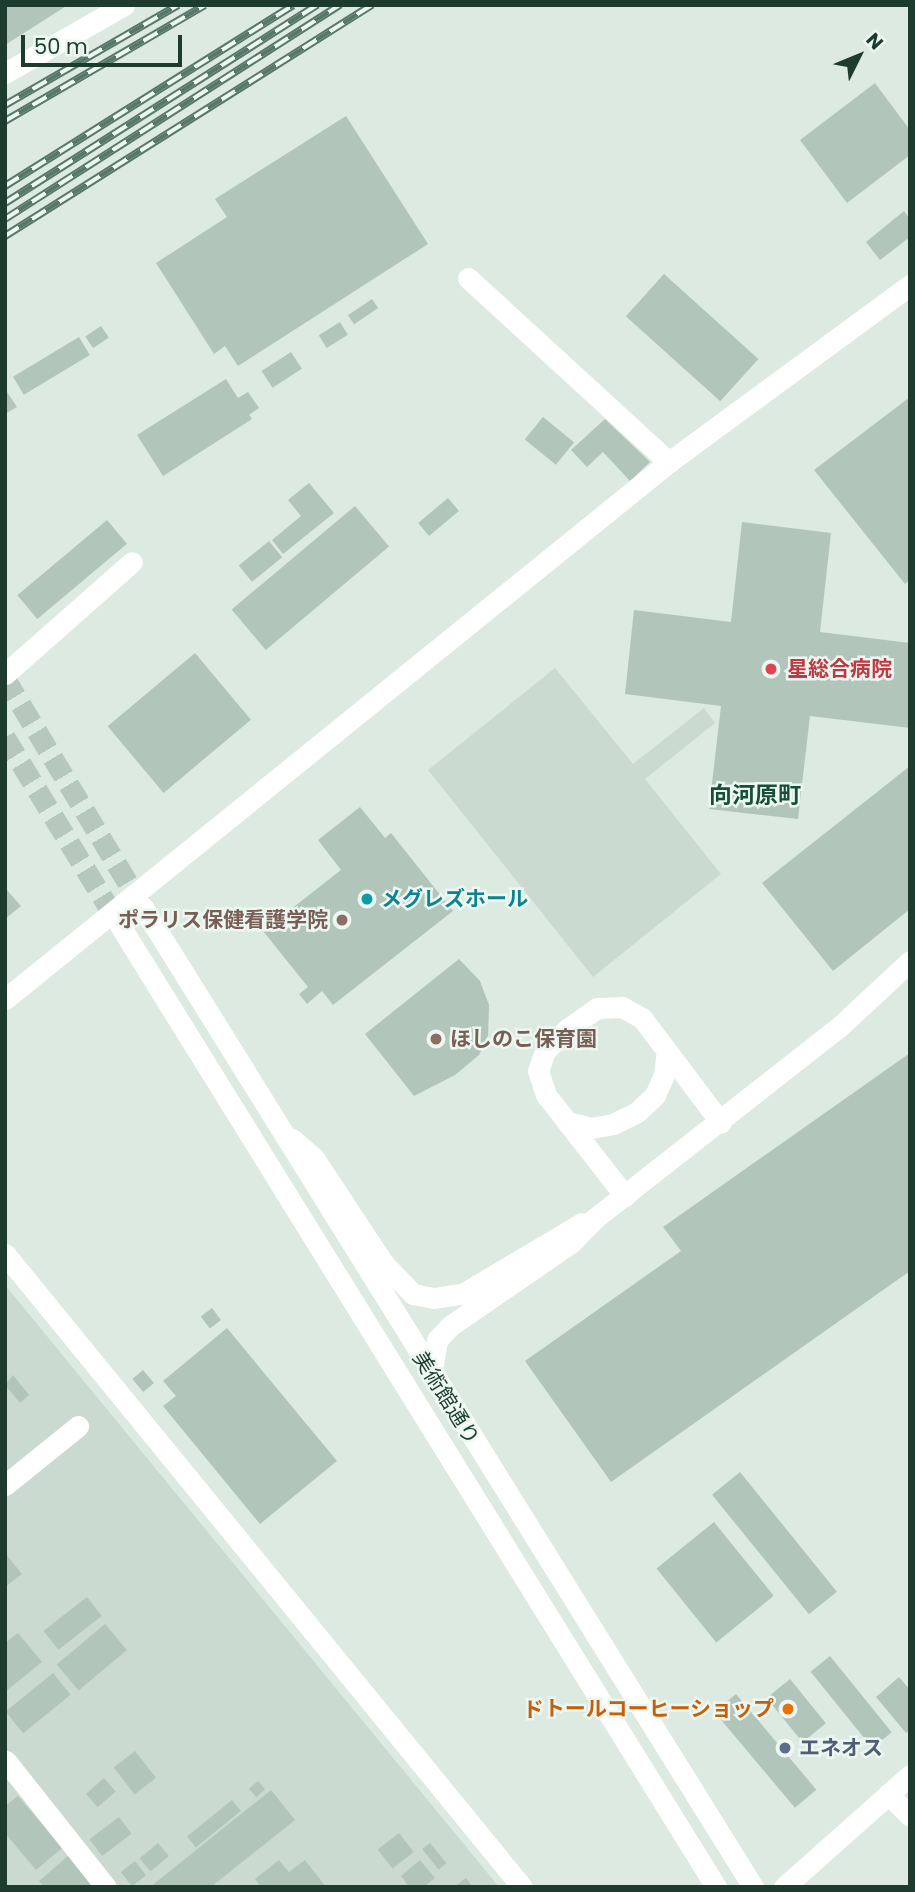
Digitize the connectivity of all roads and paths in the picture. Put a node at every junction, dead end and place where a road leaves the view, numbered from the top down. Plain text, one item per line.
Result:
1 (124, 5) edge
2 (5, 73) edge
3 (468, 278) dead end
4 (910, 285) edge
5 (669, 462) junction
6 (132, 562) dead end
7 (5, 674) edge
8 (142, 906) tunnel mouth
9 (119, 924) tunnel mouth
10 (910, 961) edge
11 (5, 999) edge
12 (667, 1051) junction
13 (567, 1122) junction
14 (720, 1123) junction
15 (282, 1135) junction
16 (625, 1196) junction
17 (594, 1219) junction
18 (5, 1254) edge
19 (431, 1375) junction
20 (78, 1426) dead end
21 (5, 1485) edge
22 (6, 1761) edge
23 (910, 1775) edge
24 (888, 1794) junction
25 (910, 1816) edge
26 (106, 1887) edge
27 (522, 1887) edge
28 (716, 1887) edge
29 (753, 1887) edge
30 (784, 1887) edge

1 - 2 street
3 - 5 street
4 - 5 street
5 - 11 street
6 - 7 street
8 - 15 street, 美術館通り
9 - 28 street, 美術館通り
10 - 14 street
12 - 13 street
12 - 13 street
12 - 14 street
13 - 16 street
14 - 16 street
15 - 17 street
15 - 19 street, 美術館通り
16 - 17 street
17 - 19 street
18 - 27 street
19 - 29 street, 美術館通り
20 - 21 street
22 - 26 street
23 - 24 street
24 - 25 street
24 - 30 street

